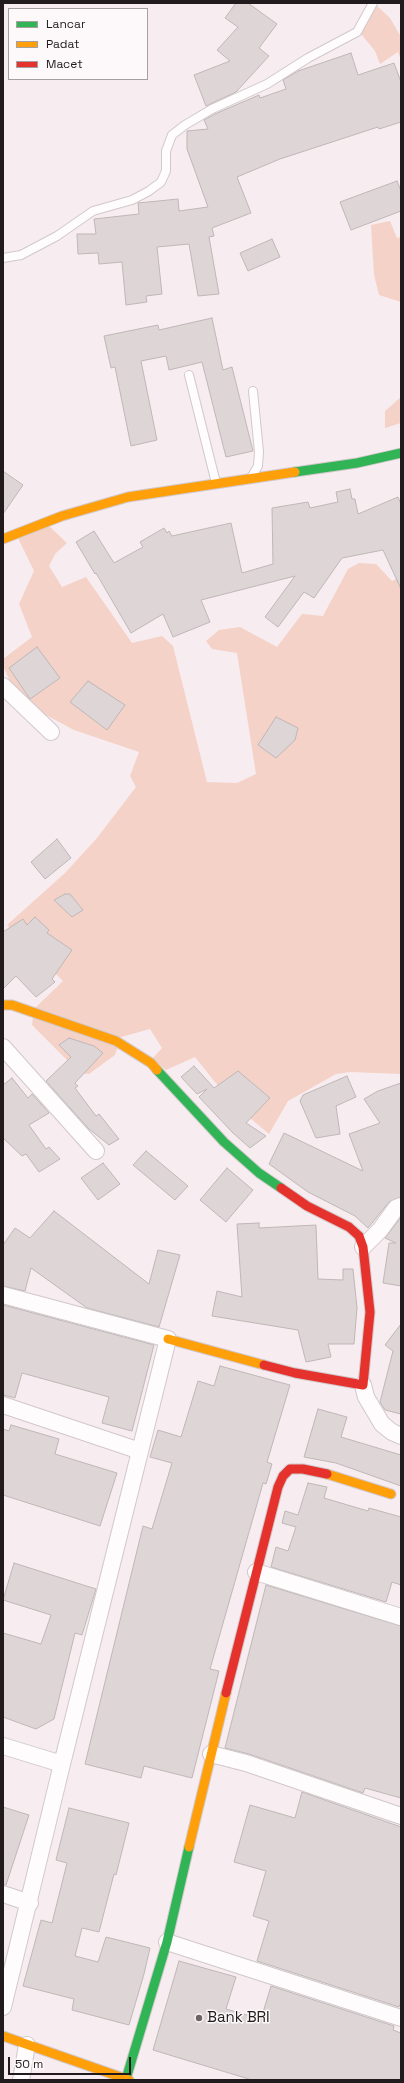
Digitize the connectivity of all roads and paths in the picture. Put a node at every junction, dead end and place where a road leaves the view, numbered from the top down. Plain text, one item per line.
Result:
1 (373, 3) edge
2 (3, 258) edge
3 (189, 375) dead end
4 (253, 391) dead end
5 (401, 453) edge
6 (250, 478) junction
7 (216, 483) junction
8 (3, 540) edge
9 (3, 686) edge
10 (50, 732) dead end
11 (3, 1005) edge
12 (3, 1047) edge
13 (96, 1151) dead end
14 (401, 1206) edge
15 (363, 1247) junction
16 (3, 1295) edge
17 (168, 1339) junction
18 (363, 1385) junction
19 (3, 1405) edge
20 (401, 1436) edge
21 (140, 1451) junction
22 (391, 1494) dead end
23 (256, 1572) junction
24 (401, 1617) edge
25 (3, 1746) edge
26 (211, 1754) junction
27 (62, 1764) junction
28 (401, 1816) edge
29 (3, 1894) edge
30 (30, 1903) junction
31 (167, 1942) junction
32 (3, 2007) edge
33 (401, 2018) edge
34 (3, 2036) edge
35 (27, 2045) junction
36 (21, 2080) edge
37 (128, 2080) edge

1 - 2 lane
3 - 7 lane
4 - 6 lane
5 - 6 main road
6 - 7 main road
7 - 8 main road
9 - 10 street
11 - 15 main road
12 - 13 street
14 - 15 street
15 - 18 main road
16 - 17 street
17 - 18 main road
17 - 21 street
18 - 20 street
19 - 21 street
21 - 27 street
22 - 23 main road
23 - 24 street
23 - 26 main road
25 - 27 street
26 - 28 street
26 - 31 main road
27 - 30 street
29 - 30 street
30 - 32 street
31 - 33 street
31 - 37 main road
34 - 35 main road
35 - 36 street
35 - 37 main road

